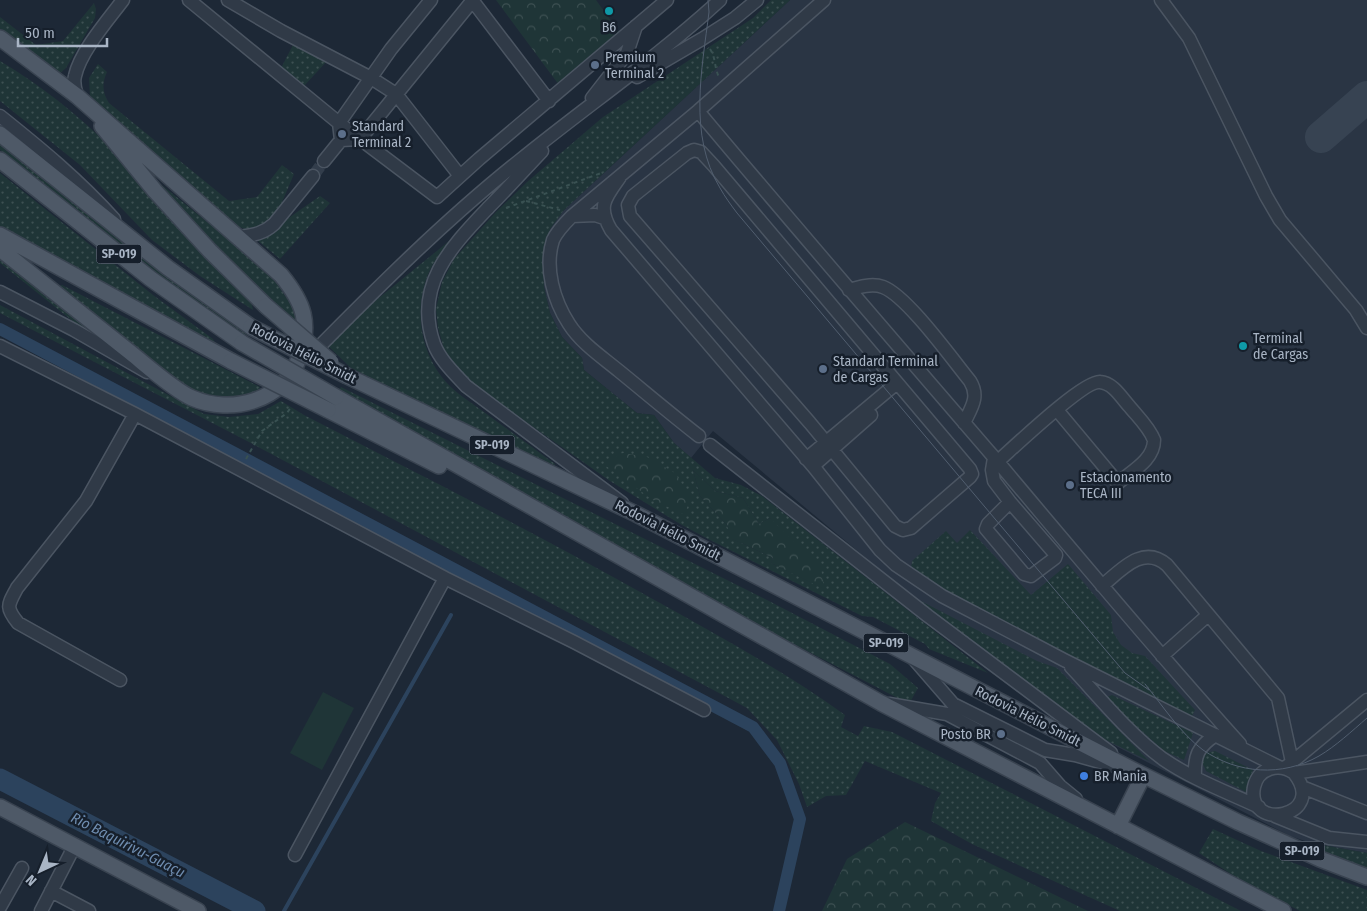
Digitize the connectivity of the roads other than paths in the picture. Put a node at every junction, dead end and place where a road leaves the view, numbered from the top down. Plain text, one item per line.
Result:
1 (123, 0) edge
2 (189, 0) edge
3 (228, 0) edge
4 (431, 0) edge
5 (472, 0) edge
6 (667, 0) edge
7 (720, 0) edge
8 (757, 0) edge
9 (824, 0) edge
10 (1161, 0) edge
11 (636, 25) junction
12 (0, 38) edge
13 (371, 78) junction
14 (396, 94) junction
15 (77, 96) junction
16 (549, 101) junction
17 (593, 104) junction
18 (698, 111) junction
19 (0, 116) edge
20 (575, 117) junction
21 (339, 123) junction
22 (0, 134) edge
23 (360, 138) junction
24 (340, 140) junction
25 (0, 160) edge
26 (324, 161) tunnel mouth
27 (313, 176) tunnel mouth
28 (460, 176) junction
29 (620, 177) junction
30 (574, 215) junction
31 (604, 218) junction
32 (0, 235) edge
33 (238, 237) junction
34 (134, 241) junction
35 (0, 249) edge
36 (848, 290) junction
37 (0, 292) edge
38 (1367, 328) edge
39 (1, 348) edge
40 (295, 370) junction
41 (347, 376) junction
42 (900, 386) junction
43 (190, 398) junction
44 (332, 404) junction
45 (1057, 410) junction
46 (135, 414) junction
47 (964, 423) junction
48 (829, 446) junction
49 (996, 460) junction
50 (810, 462) junction
51 (1010, 502) junction
52 (636, 514) junction
53 (1066, 543) junction
54 (1052, 550) junction
55 (446, 578) junction
56 (1102, 586) junction
57 (1208, 615) junction
58 (912, 656) junction
59 (1162, 656) junction
60 (1064, 660) junction
61 (120, 680) dead end
62 (1367, 700) edge
63 (704, 710) dead end
64 (1216, 735) junction
65 (1245, 749) junction
66 (1367, 762) edge
67 (1287, 767) junction
68 (1139, 773) junction
69 (1195, 777) junction
70 (1302, 787) junction
71 (0, 807) edge
72 (1259, 807) junction
73 (1367, 813) edge
74 (1272, 815) junction
75 (1118, 826) junction
76 (1367, 842) edge
77 (75, 845) junction
78 (295, 855) dead end
79 (22, 868) dead end
80 (1367, 877) edge
81 (51, 891) junction
82 (0, 908) edge
83 (41, 911) edge
84 (89, 911) edge
85 (198, 911) edge
86 (1283, 911) edge

1 - 15 street
2 - 21 street
3 - 13 street
4 - 13 street
5 - 14 street
5 - 16 street
6 - 11 street
7 - 17 street
8 - 17 street
9 - 18 street
10 - 38 street
11 - 16 street
11 - 20 street
12 - 15 main road
13 - 14 street
13 - 21 street
14 - 23 street
14 - 28 street
15 - 33 main road
15 - 41 main road, bridge
16 - 28 street
17 - 20 street
18 - 29 street
18 - 36 street
19 - 34 street
20 - 40 street
20 - 52 street
21 - 23 street
21 - 24 street
22 - 34 main road, Rodovia Hélio Smidt / SP-019
23 - 24 street
23 - 28 street
24 - 26 street
25 - 44 main road, Rodovia Hélio Smidt / SP-019, bridge
27 - 33 street
29 - 30 street
29 - 31 street
30 - 31 street
30 - 68 street
31 - 50 street
32 - 44 main road, bridge
33 - 40 main road
34 - 41 main road, Rodovia Hélio Smidt / SP-019, bridge
35 - 43 main road
36 - 47 street
36 - 47 street
37 - 43 street
39 - 46 street
40 - 43 main road
41 - 52 main road, Rodovia Hélio Smidt / SP-019
42 - 48 street
42 - 48 street
42 - 48 street
44 - 75 main road, Rodovia Hélio Smidt / SP-019
45 - 45 street
45 - 49 street
46 - 55 street
46 - 61 street
47 - 49 street
48 - 50 street
49 - 51 street
49 - 53 street
50 - 60 street
51 - 54 street
51 - 54 street
52 - 58 main road, Rodovia Hélio Smidt / SP-019
53 - 54 street
53 - 56 street
55 - 63 street
55 - 78 street
56 - 57 street
56 - 59 street
57 - 59 street
57 - 67 street
58 - 68 main road, Rodovia Hélio Smidt / SP-019
58 - 68 street
59 - 65 street
60 - 64 street
60 - 69 street
62 - 67 street
64 - 65 street
64 - 69 street
65 - 67 street
66 - 67 street
67 - 70 street
67 - 72 street
68 - 75 main road
68 - 80 main road, Rodovia Hélio Smidt / SP-019
69 - 72 street
70 - 73 street
70 - 74 street
71 - 77 main road
72 - 74 street
74 - 76 street
75 - 86 main road, Rodovia Hélio Smidt / SP-019
77 - 81 street
77 - 85 main road
79 - 82 street
81 - 83 street
81 - 84 street

